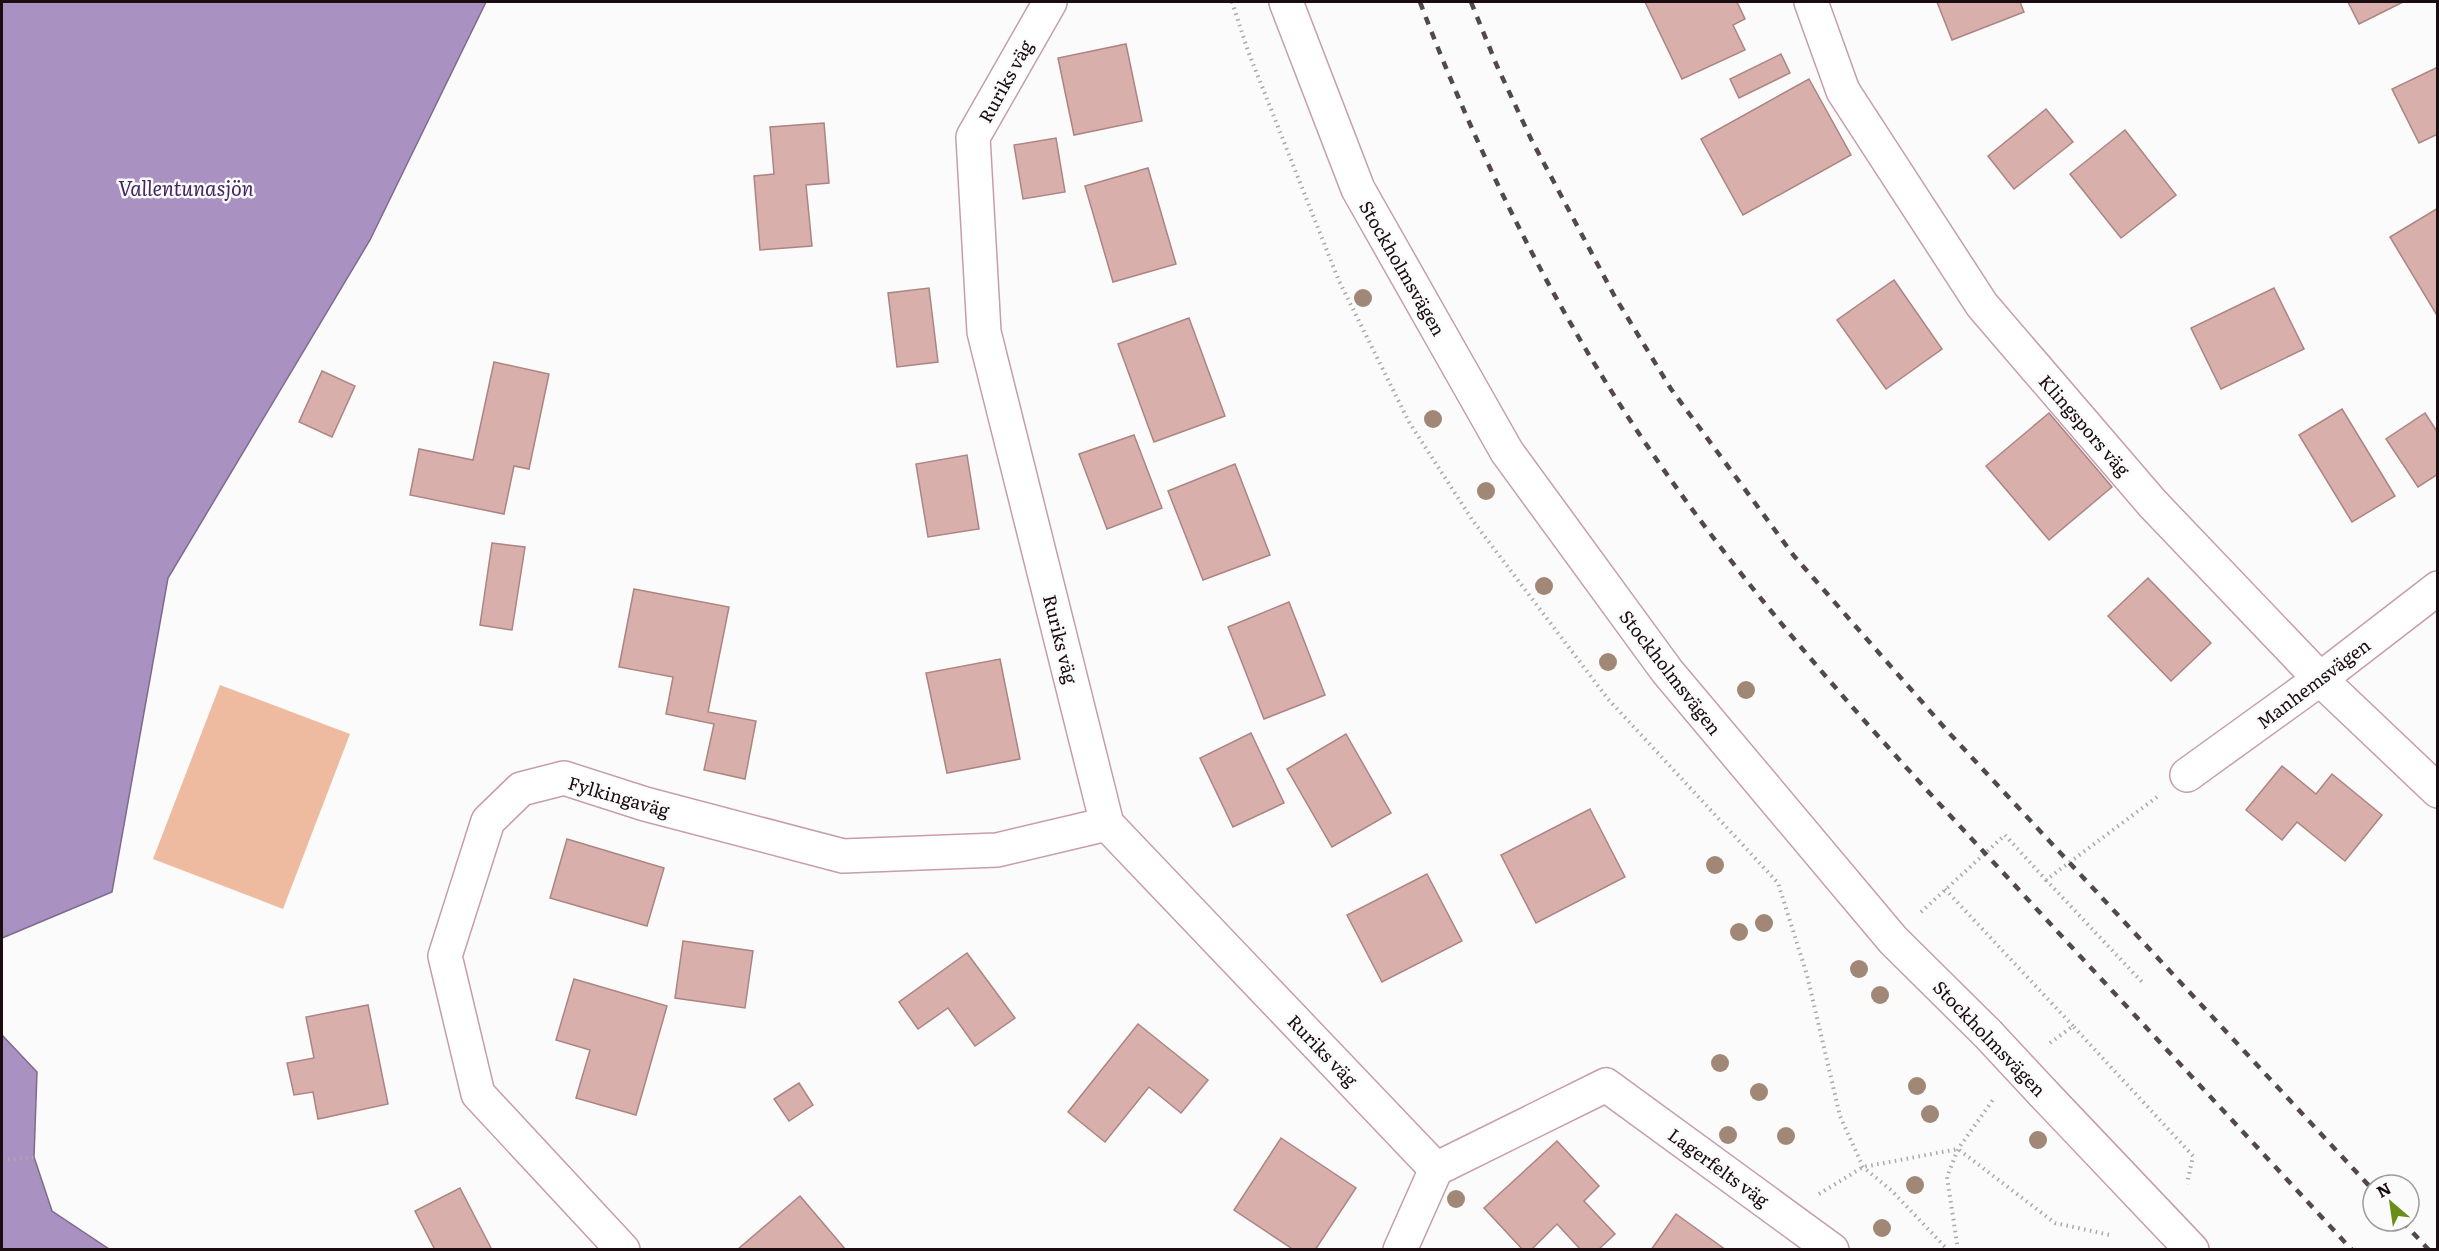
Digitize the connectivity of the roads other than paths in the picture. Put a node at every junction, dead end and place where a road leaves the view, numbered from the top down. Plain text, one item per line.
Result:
1 (1050, 2) edge
2 (1286, 2) edge
3 (1811, 2) edge
4 (2438, 588) edge
5 (2320, 679) junction
6 (2187, 775) road end
7 (2438, 791) edge
8 (1107, 824) junction
9 (1436, 1168) junction
10 (623, 1250) edge
11 (1400, 1250) edge
12 (1832, 1250) edge
13 (2192, 1250) edge

1 - 8 street, Ruriks väg
2 - 13 street, Stockholmsvägen, bridge
3 - 5 street, Klingspors väg
4 - 5 street, Manhemsvägen
5 - 6 street, Manhemsvägen
5 - 7 street, Klingspors väg
8 - 9 street, Ruriks väg
8 - 10 street, Fylkingaväg
9 - 11 street
9 - 12 street, Lagerfelts väg

